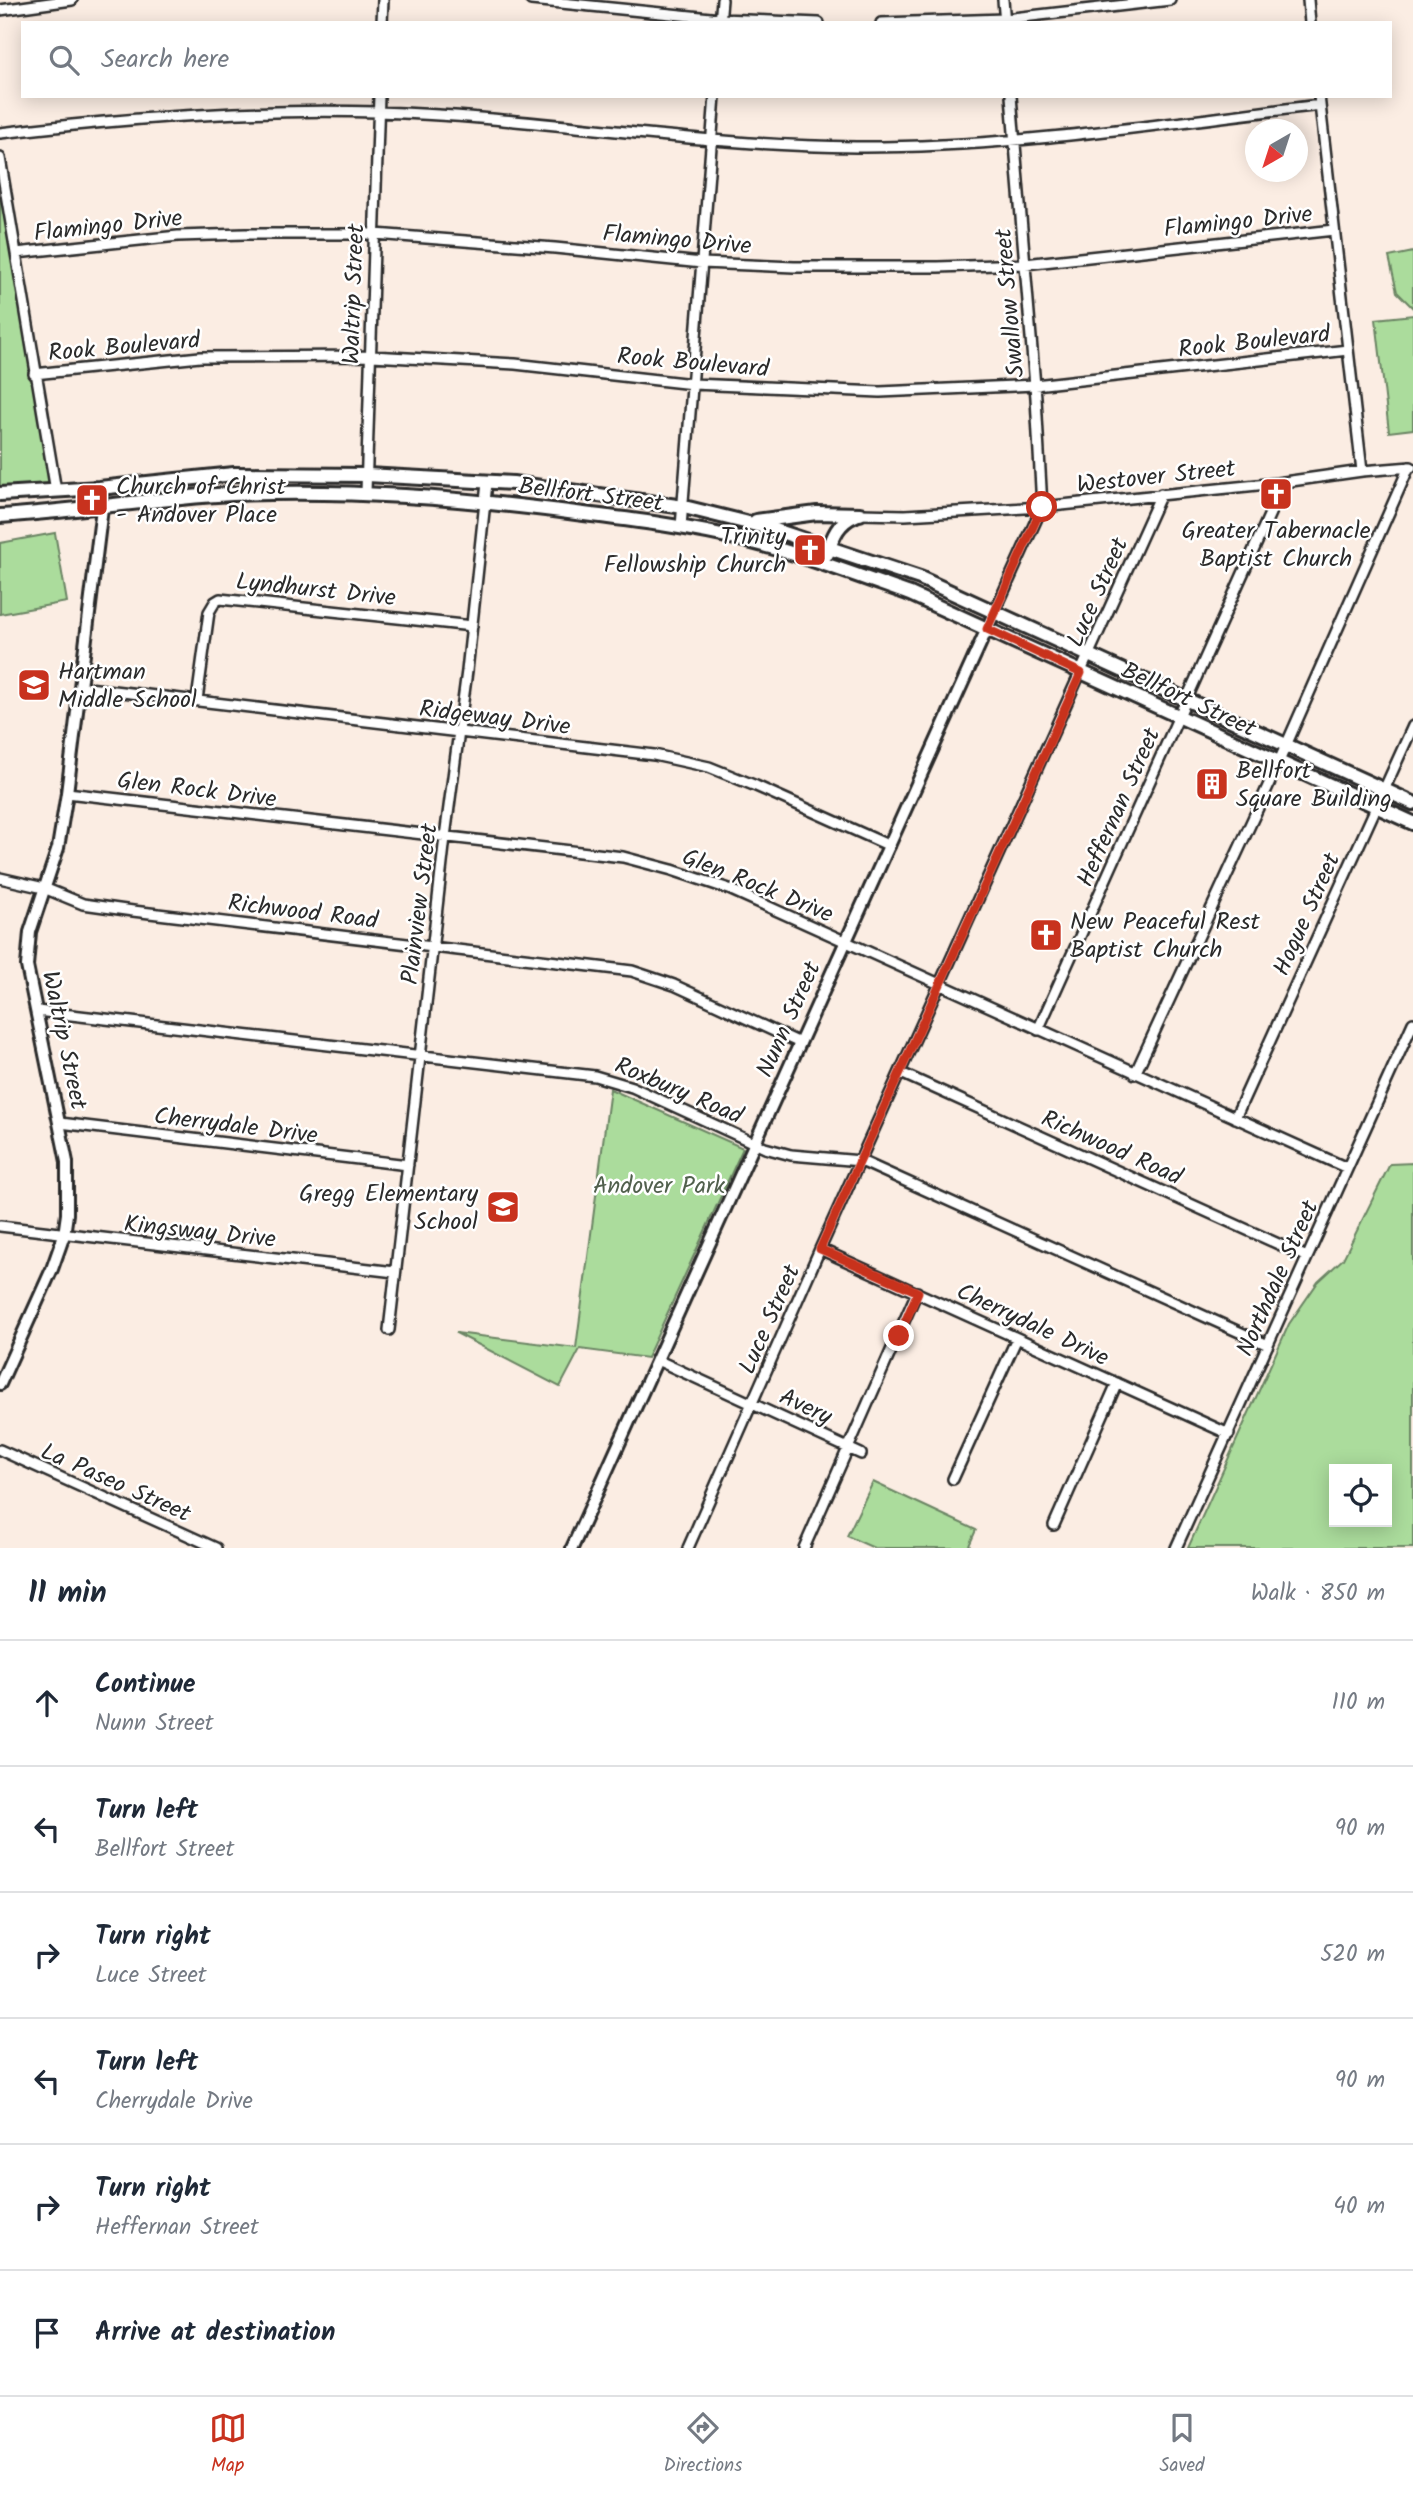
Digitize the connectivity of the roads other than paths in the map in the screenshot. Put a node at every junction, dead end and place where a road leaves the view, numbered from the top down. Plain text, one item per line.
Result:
1 (72, 0) edge
2 (383, 0) edge
3 (531, 0) edge
4 (722, 0) edge
5 (1003, 0) edge
6 (1170, 0) edge
7 (1308, 0) edge
8 (0, 10) edge
9 (382, 21) edge
10 (721, 21) edge
11 (1005, 21) edge
12 (1310, 21) edge
13 (379, 98) edge
14 (716, 98) edge
15 (1011, 98) edge
16 (1319, 101) edge
17 (379, 111) junction
18 (0, 133) edge
19 (713, 140) junction
20 (1015, 141) junction
21 (0, 158) edge
22 (1334, 230) junction
23 (376, 234) junction
24 (16, 253) junction
25 (702, 263) junction
26 (1025, 264) junction
27 (1348, 350) junction
28 (372, 356) junction
29 (34, 374) junction
30 (693, 384) junction
31 (1035, 385) junction
32 (1411, 467) edge
33 (1362, 471) junction
34 (234, 474) junction
35 (367, 475) junction
36 (487, 482) junction
37 (1277, 483) junction
38 (99, 488) junction
39 (55, 491) junction
40 (366, 492) junction
41 (234, 494) junction
42 (1161, 494) junction
43 (0, 495) edge
44 (485, 501) junction
45 (1042, 507) junction
46 (102, 508) junction
47 (684, 508) junction
48 (831, 512) junction
49 (860, 514) junction
50 (0, 516) edge
51 (740, 521) junction
52 (681, 527) junction
53 (836, 529) junction
54 (829, 547) junction
55 (824, 563) junction
56 (995, 611) junction
57 (472, 626) junction
58 (987, 629) junction
59 (1090, 655) junction
60 (1081, 673) junction
61 (80, 687) junction
62 (197, 700) junction
63 (1188, 700) junction
64 (1179, 718) junction
65 (1413, 726) edge
66 (459, 732) junction
67 (1286, 745) junction
68 (1278, 763) junction
69 (1384, 790) junction
70 (67, 793) junction
71 (1413, 803) edge
72 (1377, 806) junction
73 (1413, 823) edge
74 (445, 837) junction
75 (890, 846) junction
76 (0, 878) edge
77 (44, 888) junction
78 (846, 943) junction
79 (432, 946) junction
80 (940, 985) junction
81 (37, 1011) junction
82 (1413, 1023) edge
83 (1038, 1030) junction
84 (800, 1043) junction
85 (1402, 1049) junction
86 (1413, 1054) edge
87 (421, 1056) junction
88 (901, 1073) junction
89 (1135, 1074) junction
90 (1235, 1118) junction
91 (60, 1123) junction
92 (755, 1143) junction
93 (860, 1161) junction
94 (408, 1165) junction
95 (1348, 1168) junction
96 (0, 1226) edge
97 (64, 1235) junction
98 (820, 1249) junction
99 (1307, 1257) junction
100 (395, 1272) junction
101 (918, 1292) junction
102 (389, 1330) dead end
103 (1017, 1338) junction
104 (1268, 1345) junction
105 (657, 1360) junction
106 (1117, 1383) junction
107 (0, 1384) edge
108 (752, 1403) junction
109 (1229, 1434) junction
110 (850, 1448) junction
111 (0, 1450) edge
112 (861, 1454) dead end
113 (953, 1479) dead end
114 (1054, 1525) dead end
115 (216, 1548) edge
116 (572, 1548) edge
117 (688, 1548) edge
118 (804, 1548) edge
119 (1176, 1548) edge

1 - 8 street
2 - 9 street
3 - 10 street
4 - 10 street
5 - 11 street
6 - 11 street
7 - 12 street
13 - 17 street, Waltrip Street
14 - 19 street
15 - 20 street, Swallow Street
16 - 20 street
16 - 22 street
17 - 18 street
17 - 19 street
17 - 23 street, Waltrip Street
19 - 20 street
19 - 25 street
20 - 26 street, Swallow Street
21 - 24 street
22 - 26 street, Flamingo Drive
22 - 27 street
23 - 24 street, Flamingo Drive
23 - 25 street, Flamingo Drive
23 - 28 street, Waltrip Street
24 - 29 street
25 - 26 street, Flamingo Drive
25 - 30 street
26 - 31 street, Swallow Street
27 - 31 street, Rook Boulevard
27 - 33 street
28 - 29 street, Rook Boulevard
28 - 30 street, Rook Boulevard
28 - 35 street, Waltrip Street
29 - 39 street
30 - 31 street, Rook Boulevard
30 - 47 street
31 - 45 street, Swallow Street
32 - 33 street, Westover Street
32 - 67 street
33 - 37 street, Westover Street
34 - 35 main road, Bellfort Street
34 - 38 main road, Bellfort Street
34 - 41 main road
35 - 36 main road, Bellfort Street
35 - 40 street, Waltrip Street
36 - 44 street, Plainview Street
36 - 47 main road, Bellfort Street
37 - 42 street, Westover Street
37 - 63 street, Heffernan Street
38 - 39 main road, Bellfort Street
38 - 46 street, Waltrip Street
39 - 43 main road, Bellfort Street
40 - 41 main road, Bellfort Street
40 - 44 main road, Bellfort Street
41 - 46 main road, Bellfort Street
42 - 45 street, Westover Street
42 - 59 street, Luce Street
44 - 52 main road, Bellfort Street
44 - 57 street, Plainview Street
45 - 49 street, Westover Street
45 - 56 street, Nunn Street
46 - 50 main road, Bellfort Street
46 - 61 street, Waltrip Street
47 - 51 main road, Bellfort Street
47 - 52 street
48 - 49 main road
48 - 51 main road
48 - 53 main road
49 - 53 main road
51 - 54 main road, Bellfort Street
52 - 55 main road, Bellfort Street
53 - 54 main road
54 - 55 main road
54 - 56 main road, Bellfort Street
55 - 58 main road, Bellfort Street
56 - 58 street, Nunn Street
56 - 59 main road, Bellfort Street
57 - 62 street, Lyndhurst Drive
57 - 66 street, Plainview Street
58 - 60 main road, Bellfort Street
58 - 75 street, Nunn Street
59 - 60 street, Luce Street
59 - 63 main road, Bellfort Street
60 - 64 main road, Bellfort Street
60 - 80 street, Luce Street
61 - 62 street, Ridgeway Drive
61 - 70 street, Waltrip Street
62 - 66 street, Ridgeway Drive
63 - 64 street, Heffernan Street
63 - 67 main road, Bellfort Street
64 - 68 main road, Bellfort Street
64 - 83 street, Heffernan Street
65 - 69 street, Hogue Street
66 - 74 street, Plainview Street
66 - 75 street, Ridgeway Drive
67 - 68 street
67 - 69 main road, Bellfort Street
68 - 72 main road, Bellfort Street
68 - 89 street
69 - 71 main road, Bellfort Street
69 - 72 street, Hogue Street
70 - 74 street, Glen Rock Drive
70 - 77 street, Waltrip Street
72 - 73 main road, Bellfort Street
72 - 90 street, Hogue Street
74 - 78 street, Glen Rock Drive
74 - 79 street, Plainview Street
75 - 78 street, Nunn Street
76 - 77 street, Richwood Road
77 - 79 street, Richwood Road
77 - 81 street, Waltrip Street
78 - 80 street, Glen Rock Drive
78 - 84 street, Nunn Street
79 - 84 street, Richwood Road
79 - 87 street, Plainview Street
80 - 83 street, Glen Rock Drive
80 - 88 street, Luce Street
81 - 87 street, Roxbury Road
81 - 91 street, Waltrip Street
82 - 85 street, Northdale Street
83 - 89 street, Glen Rock Drive
84 - 92 street, Nunn Street
85 - 86 street
85 - 95 street, Northdale Street
87 - 92 street, Roxbury Road
87 - 94 street, Plainview Street
88 - 93 street, Luce Street
88 - 99 street, Richwood Road
89 - 90 street, Glen Rock Drive
90 - 95 street, Glen Rock Drive
91 - 94 street, Cherrydale Drive
91 - 97 street, Waltrip Street
92 - 93 street, Roxbury Road
92 - 105 street, Nunn Street
93 - 98 street, Luce Street
93 - 104 street, Roxbury Road
94 - 100 street, Plainview Street
95 - 99 street, Northdale Street
96 - 97 street, Kingsway Drive
97 - 100 street, Kingsway Drive
97 - 107 street, Waltrip Street
98 - 101 street, Cherrydale Drive
98 - 108 street, Luce Street
99 - 104 street, Northdale Street
100 - 102 street, Plainview Street
101 - 103 street, Cherrydale Drive
101 - 110 street
103 - 106 street, Cherrydale Drive
103 - 113 street
104 - 109 street, Northdale Street
105 - 108 street, Avery
105 - 116 street, Nunn Street
106 - 109 street, Cherrydale Drive
106 - 114 street
108 - 110 street, Avery
108 - 117 street, Luce Street
109 - 119 street, Northdale Street
110 - 112 street, Avery
110 - 118 street
111 - 115 street, La Paseo Street

